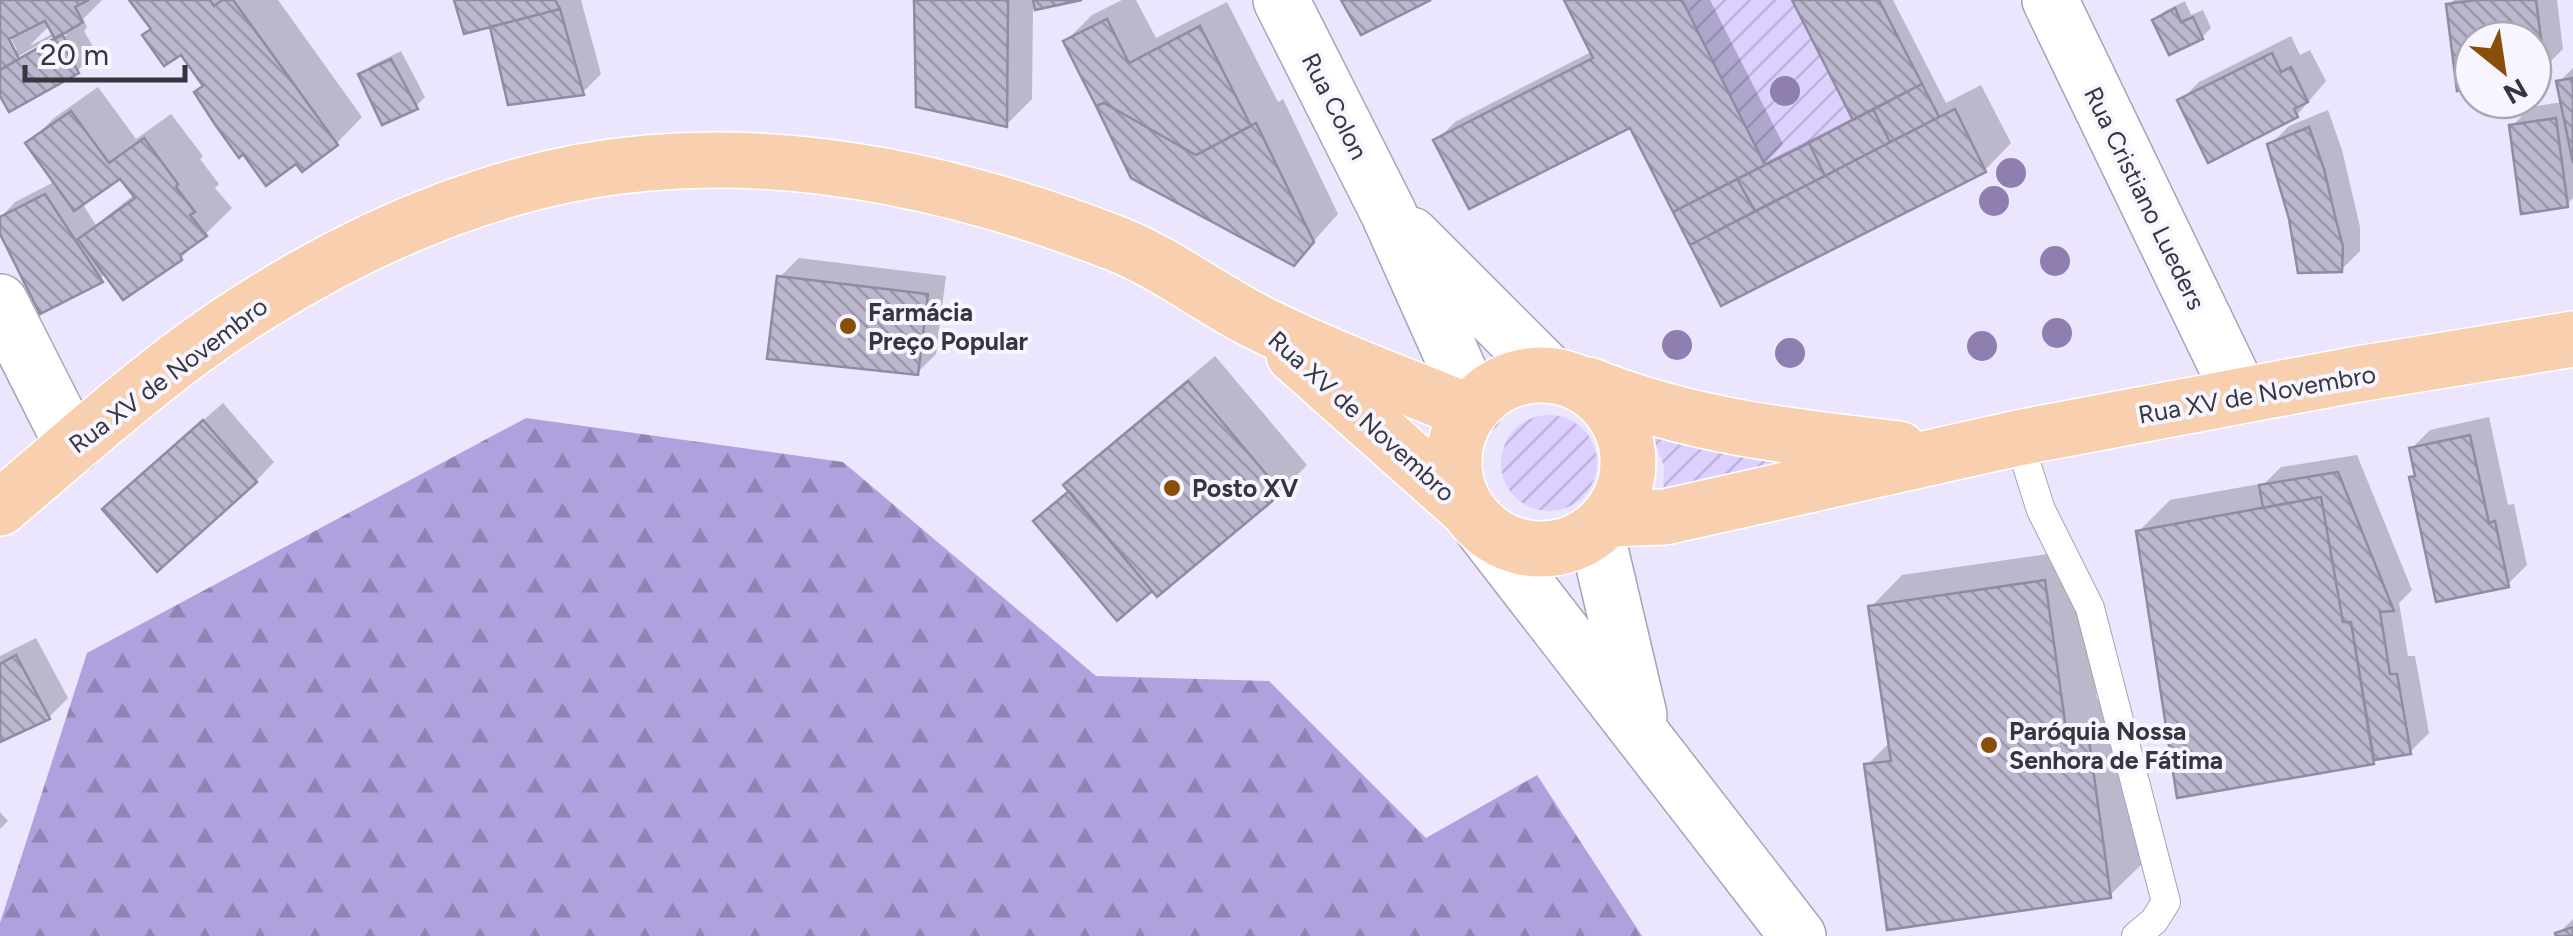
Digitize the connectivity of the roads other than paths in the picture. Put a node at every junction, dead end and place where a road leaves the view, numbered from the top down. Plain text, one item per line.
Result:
1 (1281, 0) edge
2 (2050, 0) edge
3 (1388, 212) junction
4 (0, 302) edge
5 (1258, 323) junction
6 (2573, 339) edge
7 (1562, 377) junction
8 (2241, 396) junction
9 (1472, 410) junction
10 (2018, 438) junction
11 (73, 446) junction
12 (1942, 454) junction
13 (0, 508) edge
14 (1474, 518) junction
15 (1602, 526) junction
16 (1644, 737) junction
17 (1798, 936) edge
18 (2136, 936) edge

1 - 3 street, Rua Colon
2 - 8 street, Rua Cristiano Lueders
3 - 7 street, Rua Colon
3 - 9 street, Rua Colon
4 - 11 street
5 - 9 main road, Rua XV de Novembro
5 - 11 main road, Rua XV de Novembro
5 - 14 main road, Rua XV de Novembro
6 - 8 main road, Rua XV de Novembro
7 - 9 main road
7 - 12 main road, Rua XV de Novembro
7 - 15 main road
8 - 10 main road, Rua XV de Novembro
9 - 14 main road
10 - 12 main road, Rua XV de Novembro
10 - 18 lane
11 - 13 main road, Rua XV de Novembro
12 - 15 main road, Rua XV de Novembro
14 - 15 main road
14 - 16 street
15 - 16 street
16 - 17 street

